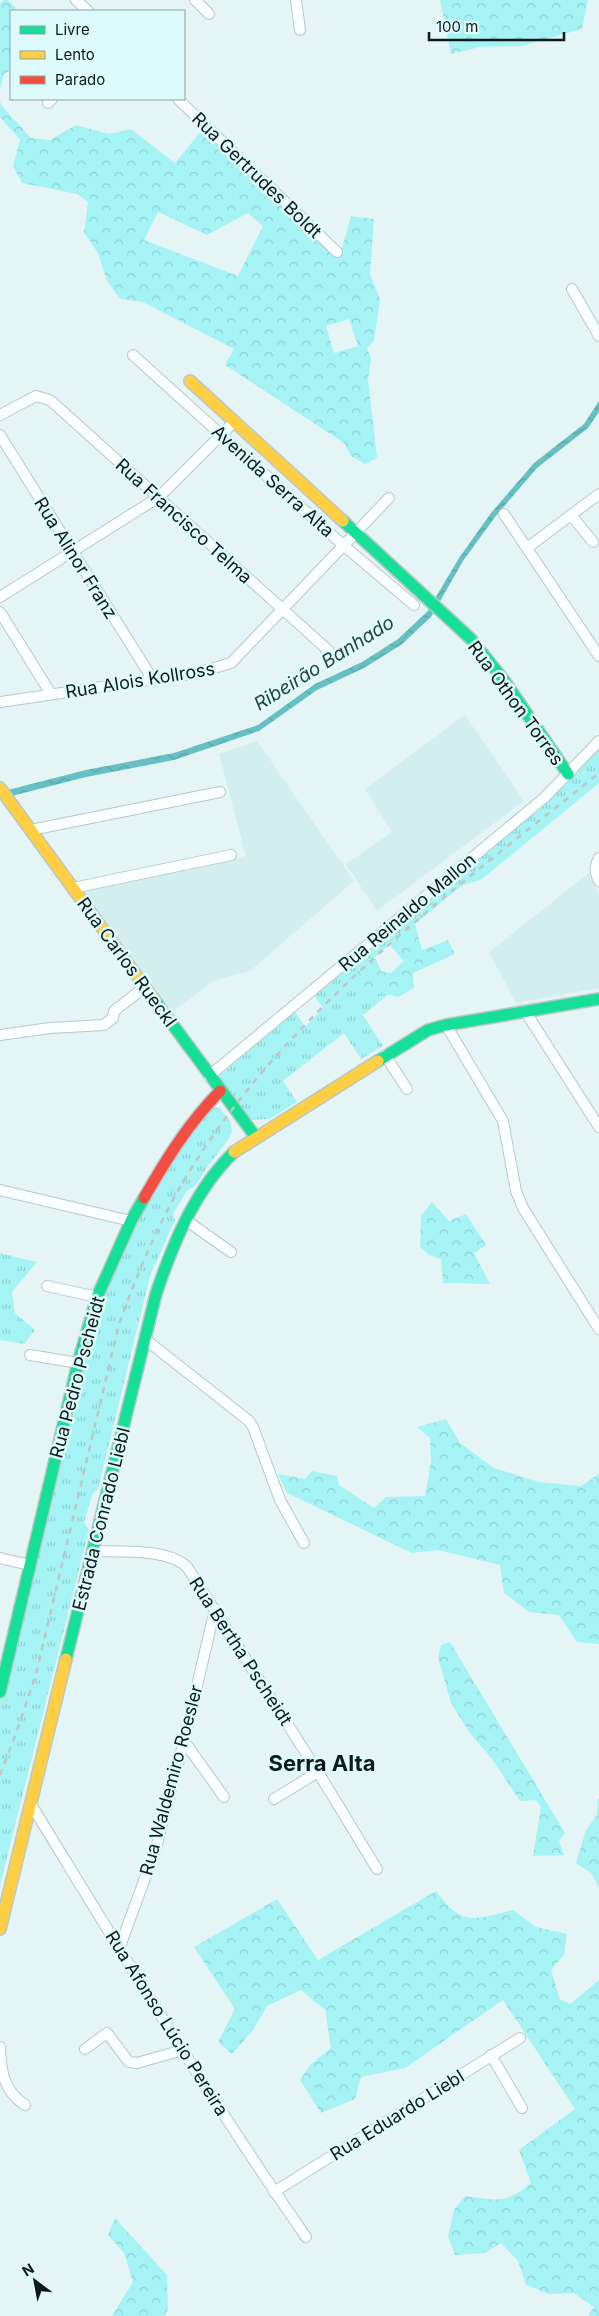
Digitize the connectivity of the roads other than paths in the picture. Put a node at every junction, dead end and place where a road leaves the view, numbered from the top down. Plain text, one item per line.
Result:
1 (76, 0) edge
2 (195, 0) edge
3 (296, 0) edge
4 (87, 10) edge
5 (209, 14) dead end
6 (300, 30) dead end
7 (179, 100) edge
8 (337, 252) dead end
9 (572, 289) dead end
10 (599, 336) edge
11 (133, 355) dead end
12 (190, 381) dead end
13 (0, 414) edge
14 (234, 422) junction
15 (222, 434) junction
16 (0, 435) edge
17 (599, 494) edge
18 (159, 497) junction
19 (389, 498) dead end
20 (504, 514) dead end
21 (571, 515) junction
22 (356, 532) junction
23 (593, 542) dead end
24 (343, 545) junction
25 (527, 548) junction
26 (72, 553) junction
27 (0, 597) edge
28 (414, 605) dead end
29 (284, 610) junction
30 (0, 612) edge
31 (441, 613) joint
32 (329, 651) dead end
33 (599, 656) edge
34 (153, 680) junction
35 (51, 694) junction
36 (0, 702) edge
37 (599, 741) edge
38 (568, 774) junction
39 (0, 788) edge
40 (220, 792) dead end
41 (30, 830) junction
42 (231, 855) dead end
43 (599, 858) edge
44 (599, 881) edge
45 (73, 888) junction
46 (145, 987) junction
47 (597, 1000) edge
48 (525, 1011) junction
49 (446, 1025) junction
50 (0, 1035) edge
51 (385, 1055) junction
52 (209, 1076) junction
53 (407, 1089) dead end
54 (220, 1091) junction
55 (599, 1126) edge
56 (255, 1136) junction
57 (0, 1190) edge
58 (131, 1221) junction
59 (187, 1221) junction
60 (231, 1252) dead end
61 (47, 1286) dead end
62 (97, 1297) junction
63 (599, 1329) edge
64 (146, 1339) junction
65 (30, 1354) dead end
66 (78, 1363) junction
67 (304, 1543) dead end
68 (93, 1551) junction
69 (0, 1558) edge
70 (30, 1565) junction
71 (216, 1609) junction
72 (0, 1692) edge
73 (184, 1741) junction
74 (318, 1772) junction
75 (224, 1798) dead end
76 (274, 1800) dead end
77 (32, 1806) junction
78 (377, 1869) dead end
79 (0, 1929) edge
80 (119, 1949) junction
81 (520, 2038) dead end
82 (0, 2047) edge
83 (85, 2049) dead end
84 (183, 2050) junction
85 (491, 2055) junction
86 (25, 2105) dead end
87 (522, 2108) dead end
88 (274, 2192) junction
89 (306, 2237) dead end

1 - 4 street
2 - 5 street
3 - 6 street
7 - 8 street, Rua Gertrudes Boldt
9 - 10 street
11 - 15 street, Avenida Serra Alta
12 - 14 street, Avenida Serra Alta
13 - 18 street, Rua Francisco Telma
14 - 15 street
14 - 22 street, Avenida Serra Alta
15 - 18 street
15 - 24 street, Avenida Serra Alta
16 - 26 street, Rua Alinor Franz
17 - 21 street
18 - 26 street
18 - 29 street, Rua Francisco Telma
19 - 22 street, Rua Alois Kollross
20 - 25 street
21 - 23 street
21 - 25 street
22 - 24 street, Rua Alois Kollross
22 - 31 street, Avenida Serra Alta
24 - 28 street, Avenida Serra Alta
24 - 29 street, Rua Alois Kollross
25 - 33 street
26 - 27 street
26 - 34 street, Rua Alinor Franz
29 - 32 street, Rua Francisco Telma
29 - 34 street, Rua Alois Kollross
30 - 35 street
31 - 38 street, Rua Othon Torres
34 - 35 street, Rua Alois Kollross
35 - 36 street, Rua Alois Kollross
37 - 38 street, Rua Reinaldo Mallon
38 - 52 street, Rua Reinaldo Mallon
39 - 41 street, Rua Carlos Rueckl
40 - 41 street
41 - 45 street, Rua Carlos Rueckl
42 - 45 street
43 - 44 street
45 - 46 street, Rua Carlos Rueckl
46 - 50 street
46 - 52 street, Rua Carlos Rueckl
47 - 48 street, Estrada Conrado Liebl
48 - 49 street, Estrada Conrado Liebl
48 - 55 street
49 - 51 street, Estrada Conrado Liebl
49 - 63 street
51 - 53 street
51 - 56 street, Estrada Conrado Liebl
52 - 54 street, Rua Carlos Rueckl
54 - 56 street, Rua Carlos Rueckl
54 - 58 street, Rua Pedro Pscheidt
56 - 59 street, Estrada Conrado Liebl
57 - 58 street
58 - 62 street, Rua Pedro Pscheidt
59 - 60 street
59 - 64 street, Estrada Conrado Liebl
61 - 62 street
62 - 66 street, Rua Pedro Pscheidt
64 - 67 street
64 - 68 street, Estrada Conrado Liebl
65 - 66 street
66 - 70 street, Rua Pedro Pscheidt
68 - 71 street, Rua Bertha Pscheidt
68 - 77 street, Estrada Conrado Liebl
69 - 70 street
70 - 72 street, Rua Pedro Pscheidt
71 - 73 street, Rua Waldemiro Roesler
71 - 74 street, Rua Bertha Pscheidt
73 - 75 street
73 - 80 street, Rua Waldemiro Roesler
74 - 76 street
74 - 78 street, Rua Bertha Pscheidt
77 - 79 street, Estrada Conrado Liebl
77 - 80 street, Rua Afonso Lúcio Pereira
80 - 84 street, Rua Afonso Lúcio Pereira
81 - 85 street, Rua Eduardo Liebl
82 - 86 street
83 - 84 street
84 - 88 street, Rua Afonso Lúcio Pereira
85 - 87 street
85 - 88 street, Rua Eduardo Liebl
88 - 89 street, Rua Afonso Lúcio Pereira

